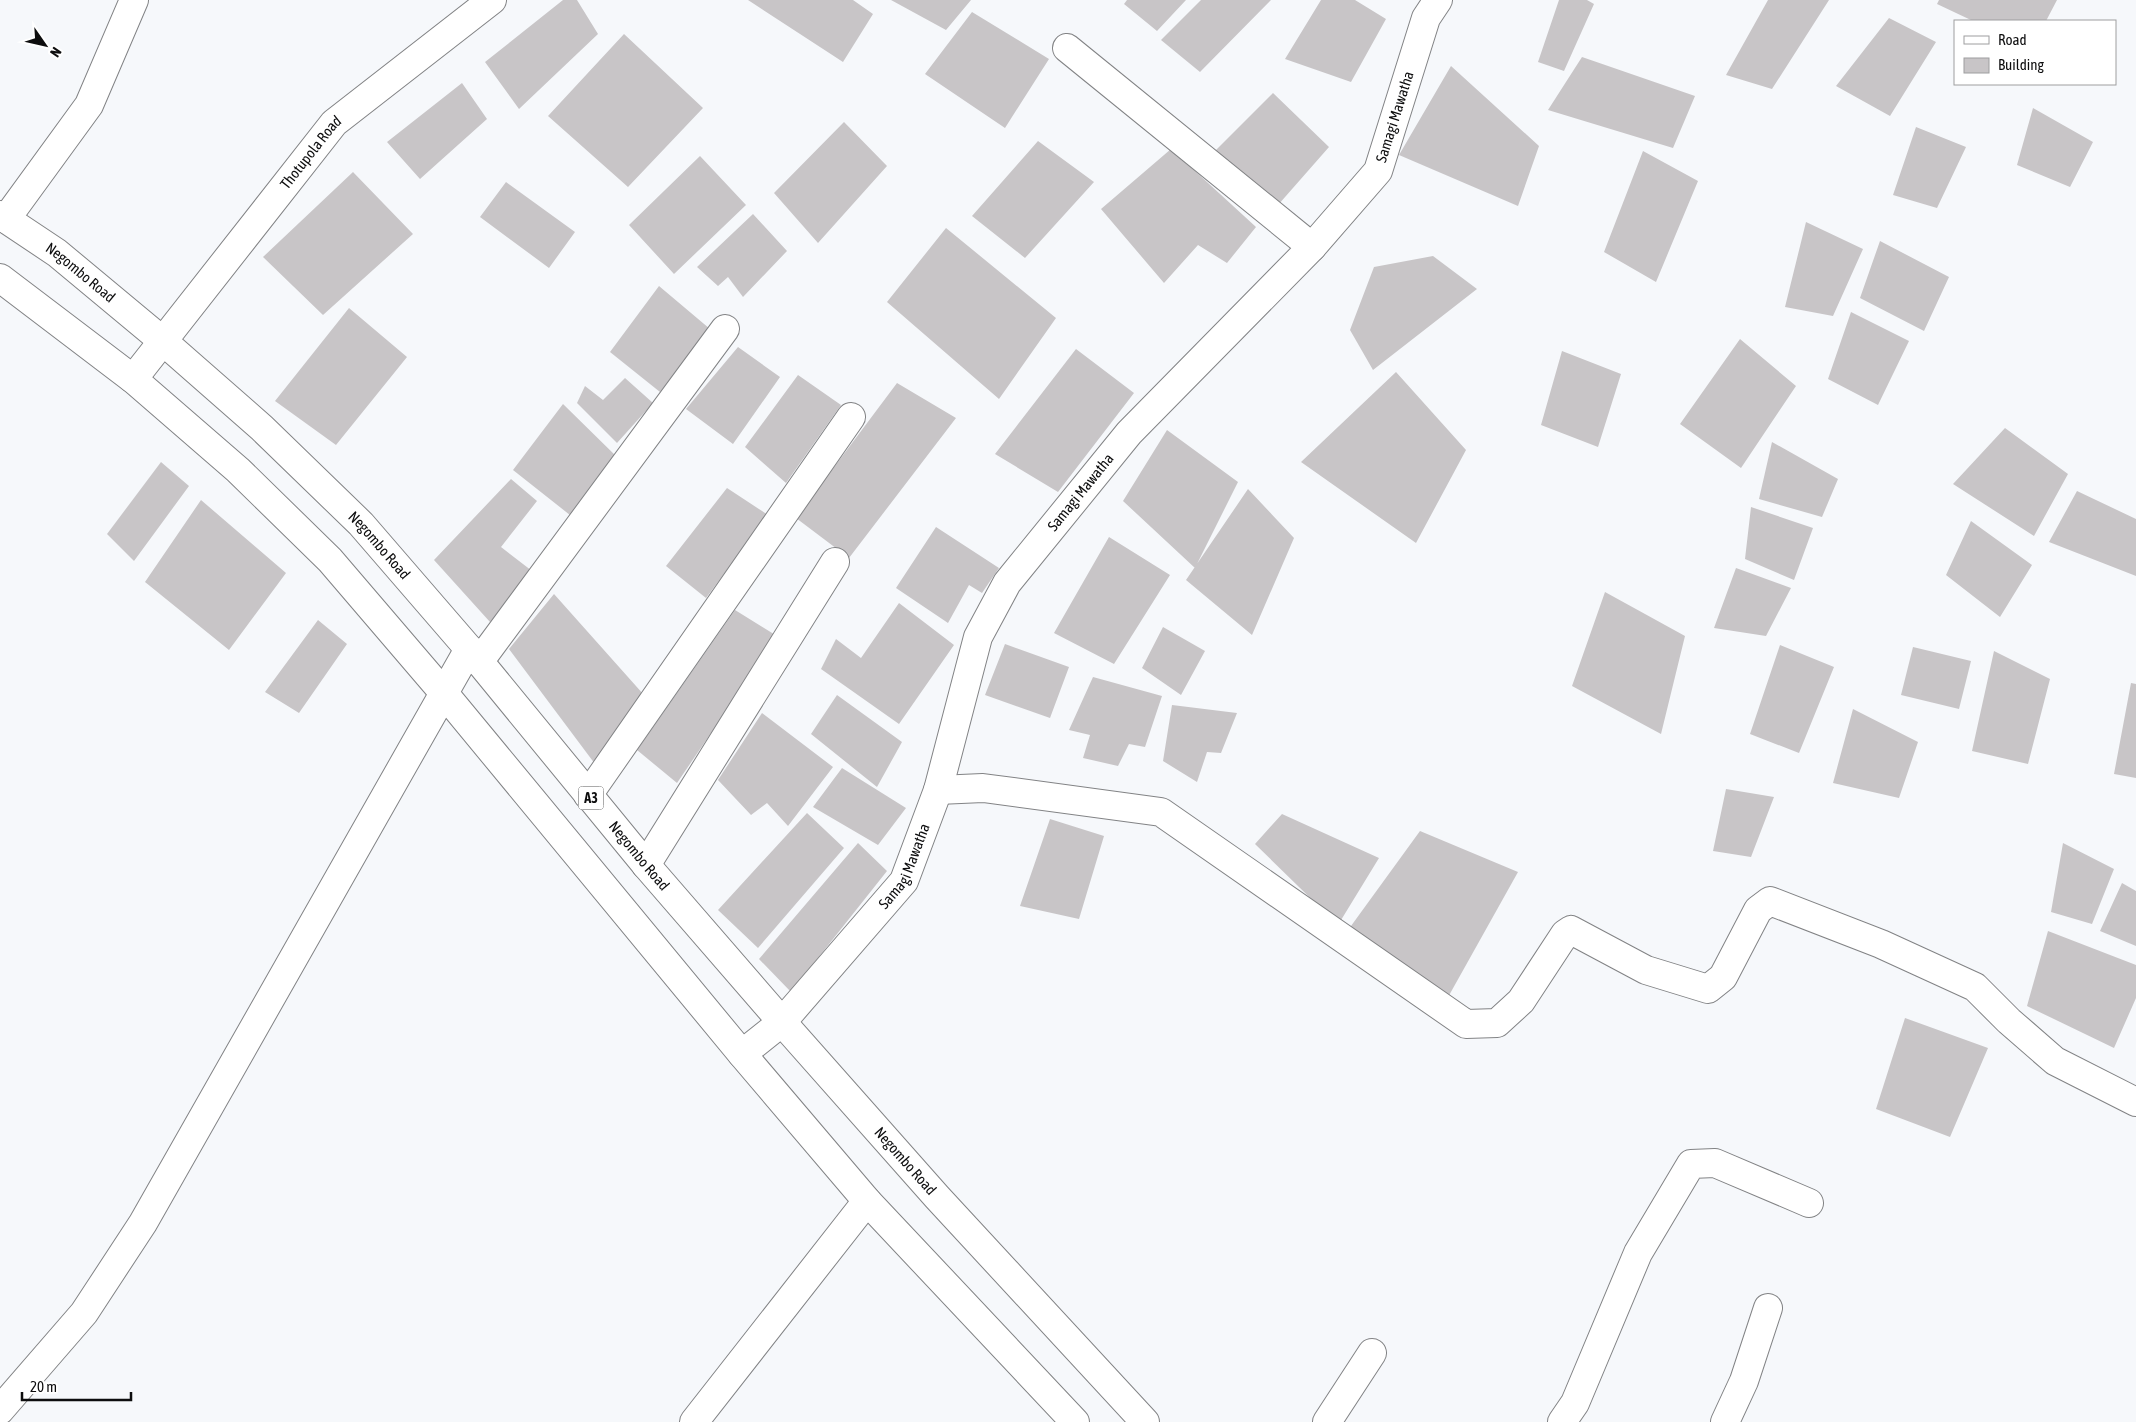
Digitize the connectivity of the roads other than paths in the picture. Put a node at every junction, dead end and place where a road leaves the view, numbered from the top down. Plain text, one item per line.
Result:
1 (134, 0) edge
2 (492, 0) edge
3 (1438, 0) edge
4 (1067, 48) dead end
5 (3, 217) edge
6 (1312, 247) junction
7 (0, 278) edge
8 (725, 329) dead end
9 (164, 342) junction
10 (133, 378) junction
11 (851, 417) dead end
12 (835, 562) dead end
13 (474, 656) junction
14 (443, 692) junction
15 (938, 790) junction
16 (588, 794) junction
17 (646, 865) junction
18 (782, 1022) junction
19 (742, 1054) junction
20 (2136, 1102) edge
21 (867, 1201) junction
22 (1809, 1203) dead end
23 (1768, 1308) dead end
24 (1372, 1352) dead end
25 (0, 1410) edge
26 (694, 1422) edge
27 (1075, 1422) edge
28 (1146, 1422) edge
29 (1327, 1422) edge
30 (1562, 1422) edge
31 (1725, 1422) edge

1 - 5 main road
2 - 9 main road, Thotupola Road
3 - 6 main road, Samagi Mawatha
4 - 6 main road
5 - 9 main road, Negombo Road / A3
6 - 15 main road, Samagi Mawatha
7 - 10 main road
8 - 13 main road
9 - 10 main road, Thotupola Road
9 - 13 main road, Negombo Road / A3
10 - 14 main road
11 - 16 main road
12 - 17 main road
13 - 14 main road
13 - 16 main road, Negombo Road / A3
14 - 19 main road
14 - 25 main road
15 - 18 main road, Samagi Mawatha
15 - 20 main road
16 - 17 main road, Negombo Road / A3
17 - 18 main road, Negombo Road / A3
18 - 19 main road, Samagi Mawatha
18 - 28 main road, Negombo Road / A3
19 - 21 main road
21 - 26 main road
21 - 27 main road
22 - 30 main road
23 - 31 main road
24 - 29 main road

